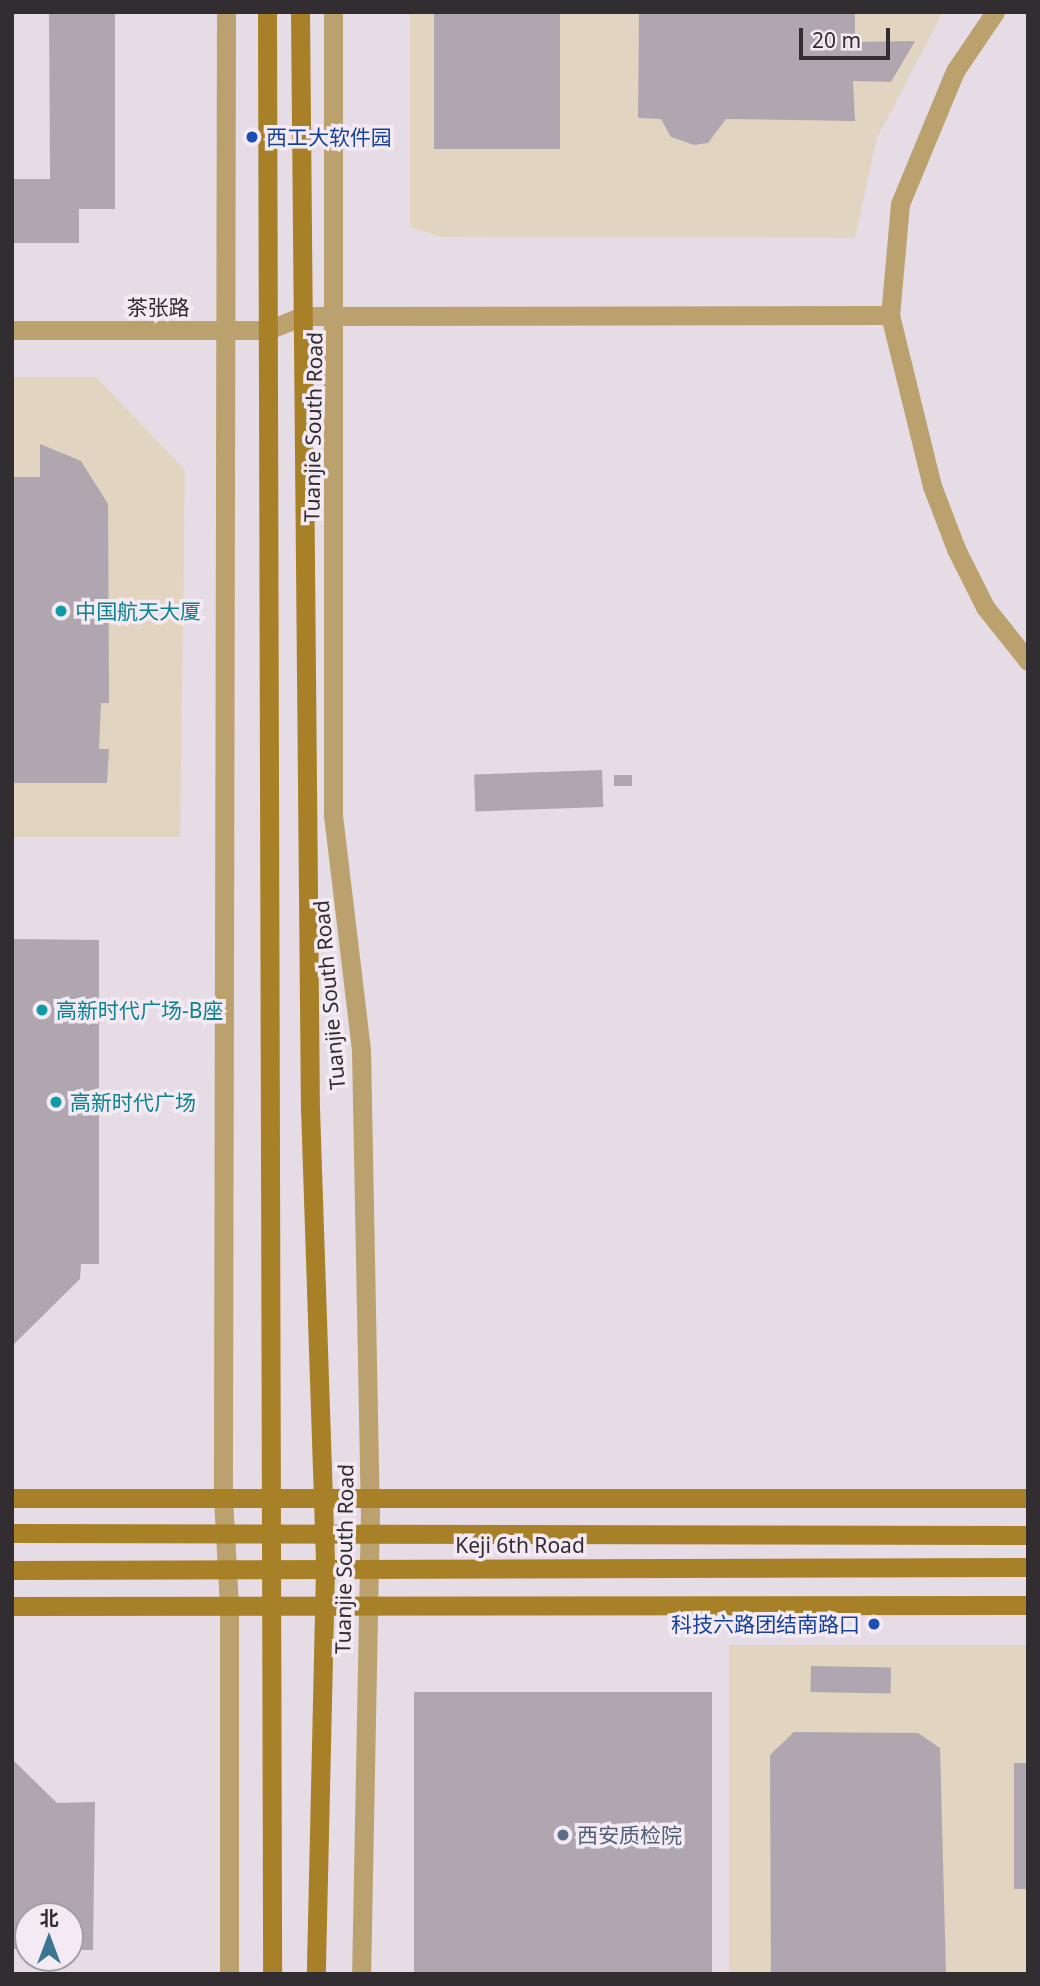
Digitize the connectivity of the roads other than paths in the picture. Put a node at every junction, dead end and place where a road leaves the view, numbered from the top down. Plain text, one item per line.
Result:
1 (226, 12) edge
2 (267, 12) edge
3 (300, 12) edge
4 (333, 12) edge
5 (995, 12) edge
6 (890, 315) junction
7 (302, 316) junction
8 (337, 316) junction
9 (12, 330) edge
10 (227, 330) junction
11 (268, 330) junction
12 (1028, 661) edge
13 (223, 1498) junction
14 (271, 1498) junction
15 (325, 1498) junction
16 (1028, 1498) edge
17 (12, 1499) edge
18 (369, 1499) junction
19 (224, 1532) junction
20 (272, 1532) junction
21 (325, 1532) junction
22 (369, 1532) junction
23 (12, 1533) edge
24 (1028, 1535) edge
25 (1028, 1567) edge
26 (367, 1568) junction
27 (325, 1569) junction
28 (12, 1570) edge
29 (227, 1570) junction
30 (273, 1570) junction
31 (325, 1604) junction
32 (365, 1604) junction
33 (273, 1605) junction
34 (1028, 1605) edge
35 (12, 1606) edge
36 (229, 1606) junction
37 (229, 1974) edge
38 (272, 1974) edge
39 (316, 1974) edge
40 (361, 1974) edge

1 - 10 street
2 - 11 main road, Tuanjie South Road
3 - 7 main road, Tuanjie South Road
4 - 8 street, Tuanjie South Road
5 - 6 street
6 - 8 street
6 - 12 street
7 - 8 street
7 - 11 street, 茶张路
7 - 15 main road, Tuanjie South Road
8 - 18 street, Tuanjie South Road
9 - 10 street, 茶张路
10 - 11 street, 茶张路
10 - 13 street
11 - 14 main road, Tuanjie South Road
13 - 14 main road
13 - 17 main road
13 - 19 street
14 - 15 main road
14 - 20 main road, Tuanjie South Road
15 - 18 main road
15 - 21 main road, Tuanjie South Road
16 - 18 main road
18 - 22 street, Tuanjie South Road
19 - 20 main road, Keji 6th Road
19 - 23 main road, Keji 6th Road
19 - 29 street
20 - 21 main road, Keji 6th Road
20 - 30 main road, Tuanjie South Road
21 - 22 main road, Keji 6th Road
21 - 27 main road, Tuanjie South Road
22 - 24 main road, Keji 6th Road
22 - 26 street, Tuanjie South Road
25 - 26 main road, Keji 6th Road
26 - 27 main road, Keji 6th Road
26 - 32 street, Tuanjie South Road
27 - 30 main road, Keji 6th Road
27 - 31 main road, Tuanjie South Road
28 - 29 main road, Keji 6th Road
29 - 30 main road, Keji 6th Road
29 - 36 street
30 - 33 main road, Tuanjie South Road
31 - 32 main road
31 - 33 main road
31 - 39 main road, Tuanjie South Road
32 - 34 main road
32 - 40 street, Tuanjie South Road
33 - 36 main road
33 - 38 main road, Tuanjie South Road
35 - 36 main road
36 - 37 street

